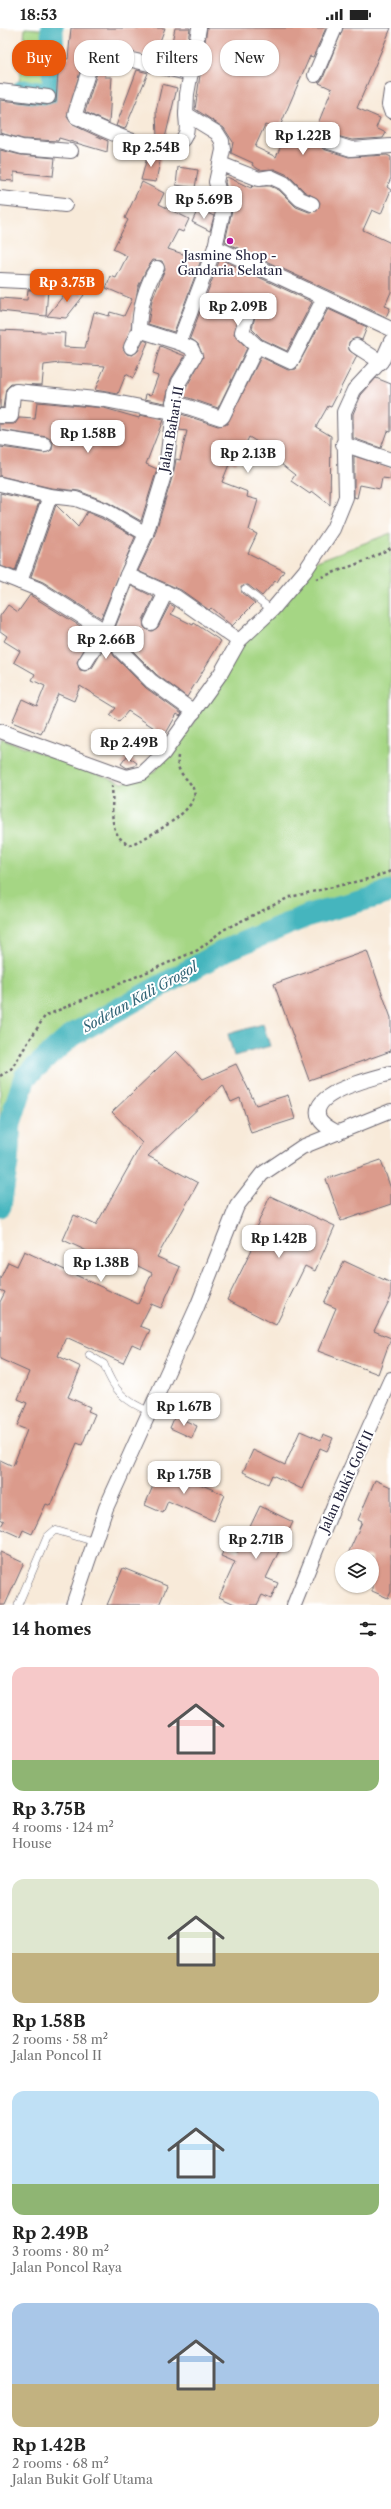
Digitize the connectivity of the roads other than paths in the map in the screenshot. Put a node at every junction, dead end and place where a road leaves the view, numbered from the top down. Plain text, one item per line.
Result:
1 (199, 28) edge
2 (335, 28) edge
3 (197, 40) edge
4 (142, 62) edge
5 (316, 75) dead end
6 (191, 76) edge
7 (0, 91) edge
8 (391, 91) edge
9 (48, 97) dead end
10 (391, 111) edge
11 (186, 114) junction
12 (0, 141) edge
13 (326, 141) dead end
14 (391, 146) edge
15 (72, 151) dead end
16 (220, 164) junction
17 (0, 198) edge
18 (312, 204) dead end
19 (64, 205) dead end
20 (215, 247) junction
21 (157, 268) dead end
22 (0, 280) edge
23 (43, 282) dead end
24 (324, 298) junction
25 (250, 305) dead end
26 (391, 329) edge
27 (139, 330) junction
28 (391, 341) edge
29 (180, 343) junction
30 (256, 346) junction
31 (356, 346) dead end
32 (131, 347) dead end
33 (381, 362) junction
34 (173, 408) junction
35 (0, 416) edge
36 (0, 438) edge
37 (343, 444) junction
38 (45, 445) dead end
39 (391, 460) edge
40 (0, 484) edge
41 (50, 496) junction
42 (146, 534) junction
43 (0, 574) edge
44 (127, 575) junction
45 (20, 582) junction
46 (245, 589) dead end
47 (166, 592) junction
48 (272, 610) junction
49 (151, 623) dead end
50 (105, 631) junction
51 (239, 641) junction
52 (120, 650) dead end
53 (85, 664) dead end
54 (194, 712) junction
55 (0, 731) edge
56 (391, 1073) edge
57 (391, 1111) edge
58 (338, 1133) junction
59 (89, 1355) dead end
60 (391, 1379) edge
61 (150, 1412) junction
62 (95, 1542) junction
63 (18, 1605) edge
64 (72, 1605) edge
65 (294, 1605) edge

1 - 3 street
2 - 5 street
4 - 11 street
6 - 11 street
7 - 9 street
8 - 10 street
11 - 16 street
12 - 15 street
13 - 14 street
16 - 18 street
16 - 20 street
17 - 19 street
20 - 24 street
20 - 29 street
21 - 27 street
22 - 23 street
24 - 26 street
24 - 30 street
25 - 30 street
27 - 29 street
27 - 32 street
28 - 33 street
29 - 34 street, Jalan Bahari II
30 - 34 street
31 - 33 street
33 - 37 street
34 - 35 street
34 - 42 street, Jalan Bahari II
36 - 38 street
37 - 39 street
37 - 48 street
40 - 41 street
41 - 42 street
41 - 45 street
42 - 44 street, Jalan Bahari II
43 - 45 street
44 - 47 street
44 - 50 street, Jalan Bahari II
45 - 50 street
46 - 48 lane
47 - 49 street
47 - 51 street
48 - 51 street
50 - 53 street, Jalan Bahari II
51 - 54 street
52 - 54 street
54 - 55 street
56 - 58 street
57 - 58 street
58 - 61 street
59 - 61 lane
60 - 65 street, Jalan Bukit Golf II
61 - 62 street
62 - 63 lane
62 - 64 street

